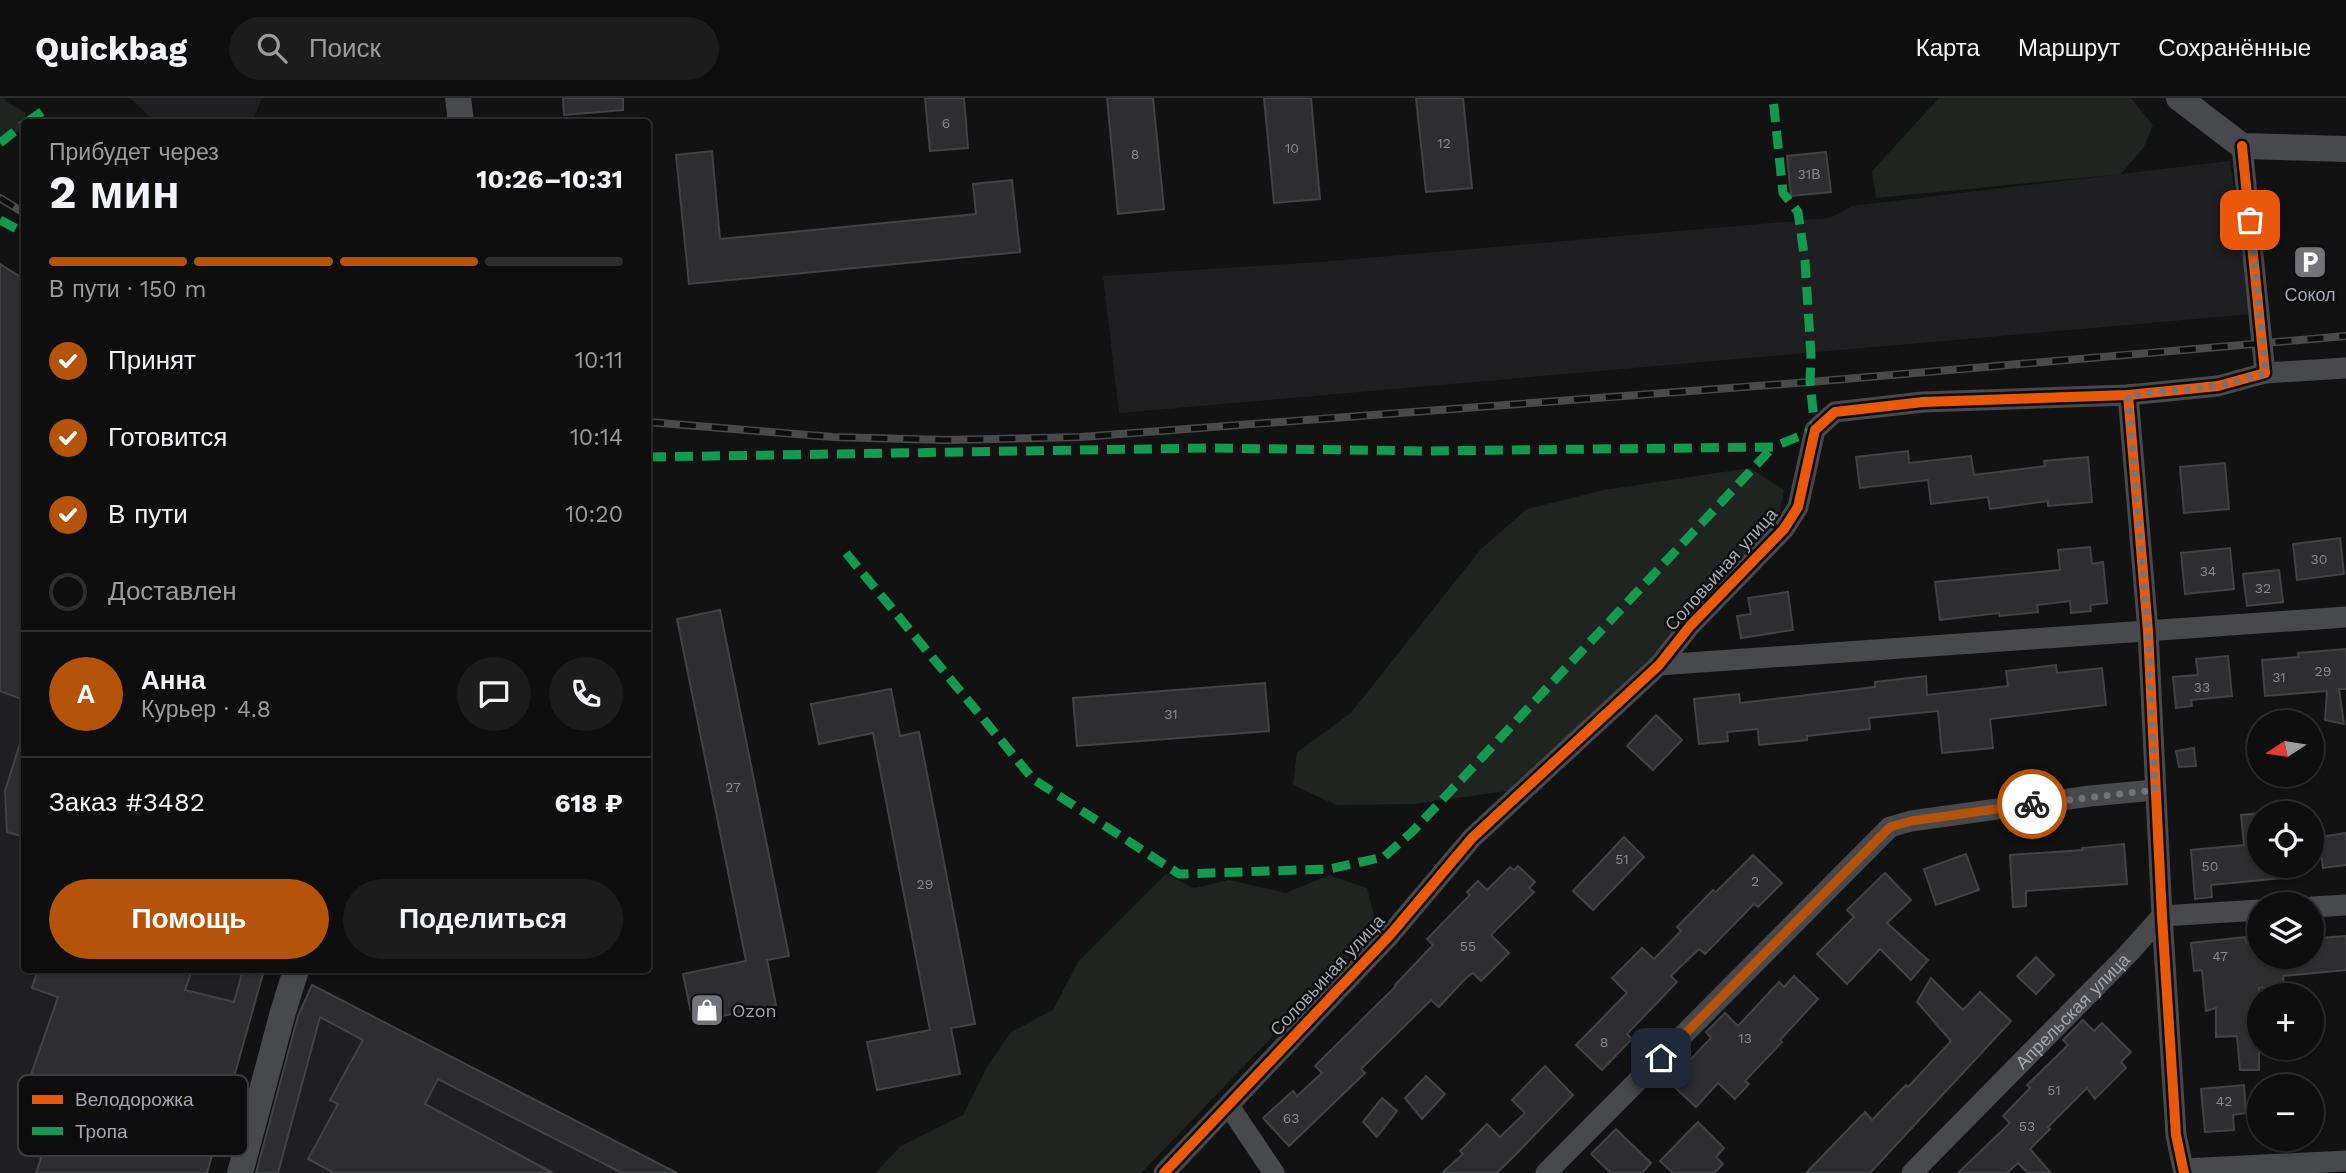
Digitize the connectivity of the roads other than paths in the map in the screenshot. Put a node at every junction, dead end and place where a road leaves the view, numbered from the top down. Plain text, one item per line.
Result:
1 (458, 98) edge
2 (2179, 98) edge
3 (461, 119) edge
4 (2242, 146) junction
5 (2346, 149) edge
6 (2346, 368) edge
7 (2266, 373) junction
8 (2128, 395) junction
9 (2346, 617) edge
10 (2148, 631) junction
11 (1659, 665) junction
12 (2155, 790) junction
13 (2346, 905) edge
14 (2324, 906) edge
15 (2247, 911) edge
16 (2162, 916) junction
17 (295, 973) edge
18 (1229, 1106) junction
19 (248, 1142) edge
20 (244, 1156) edge
21 (2346, 1161) edge
22 (2184, 1171) edge
23 (240, 1173) edge
24 (1164, 1173) edge
25 (1274, 1173) edge
26 (1546, 1173) edge
27 (1912, 1173) edge

1 - 3 street
2 - 4 street
4 - 5 street
4 - 7 street
6 - 7 street, Соловьиная улица
7 - 8 street, Соловьиная улица
8 - 10 street
8 - 11 street, Соловьиная улица
9 - 10 street
10 - 11 street
10 - 12 street
11 - 18 street, Соловьиная улица
12 - 16 street
12 - 26 street
13 - 14 street
15 - 16 street
16 - 22 street
16 - 27 street, Апрельская улица
17 - 19 street
18 - 24 street, Соловьиная улица
18 - 25 street
20 - 23 street
21 - 22 street

